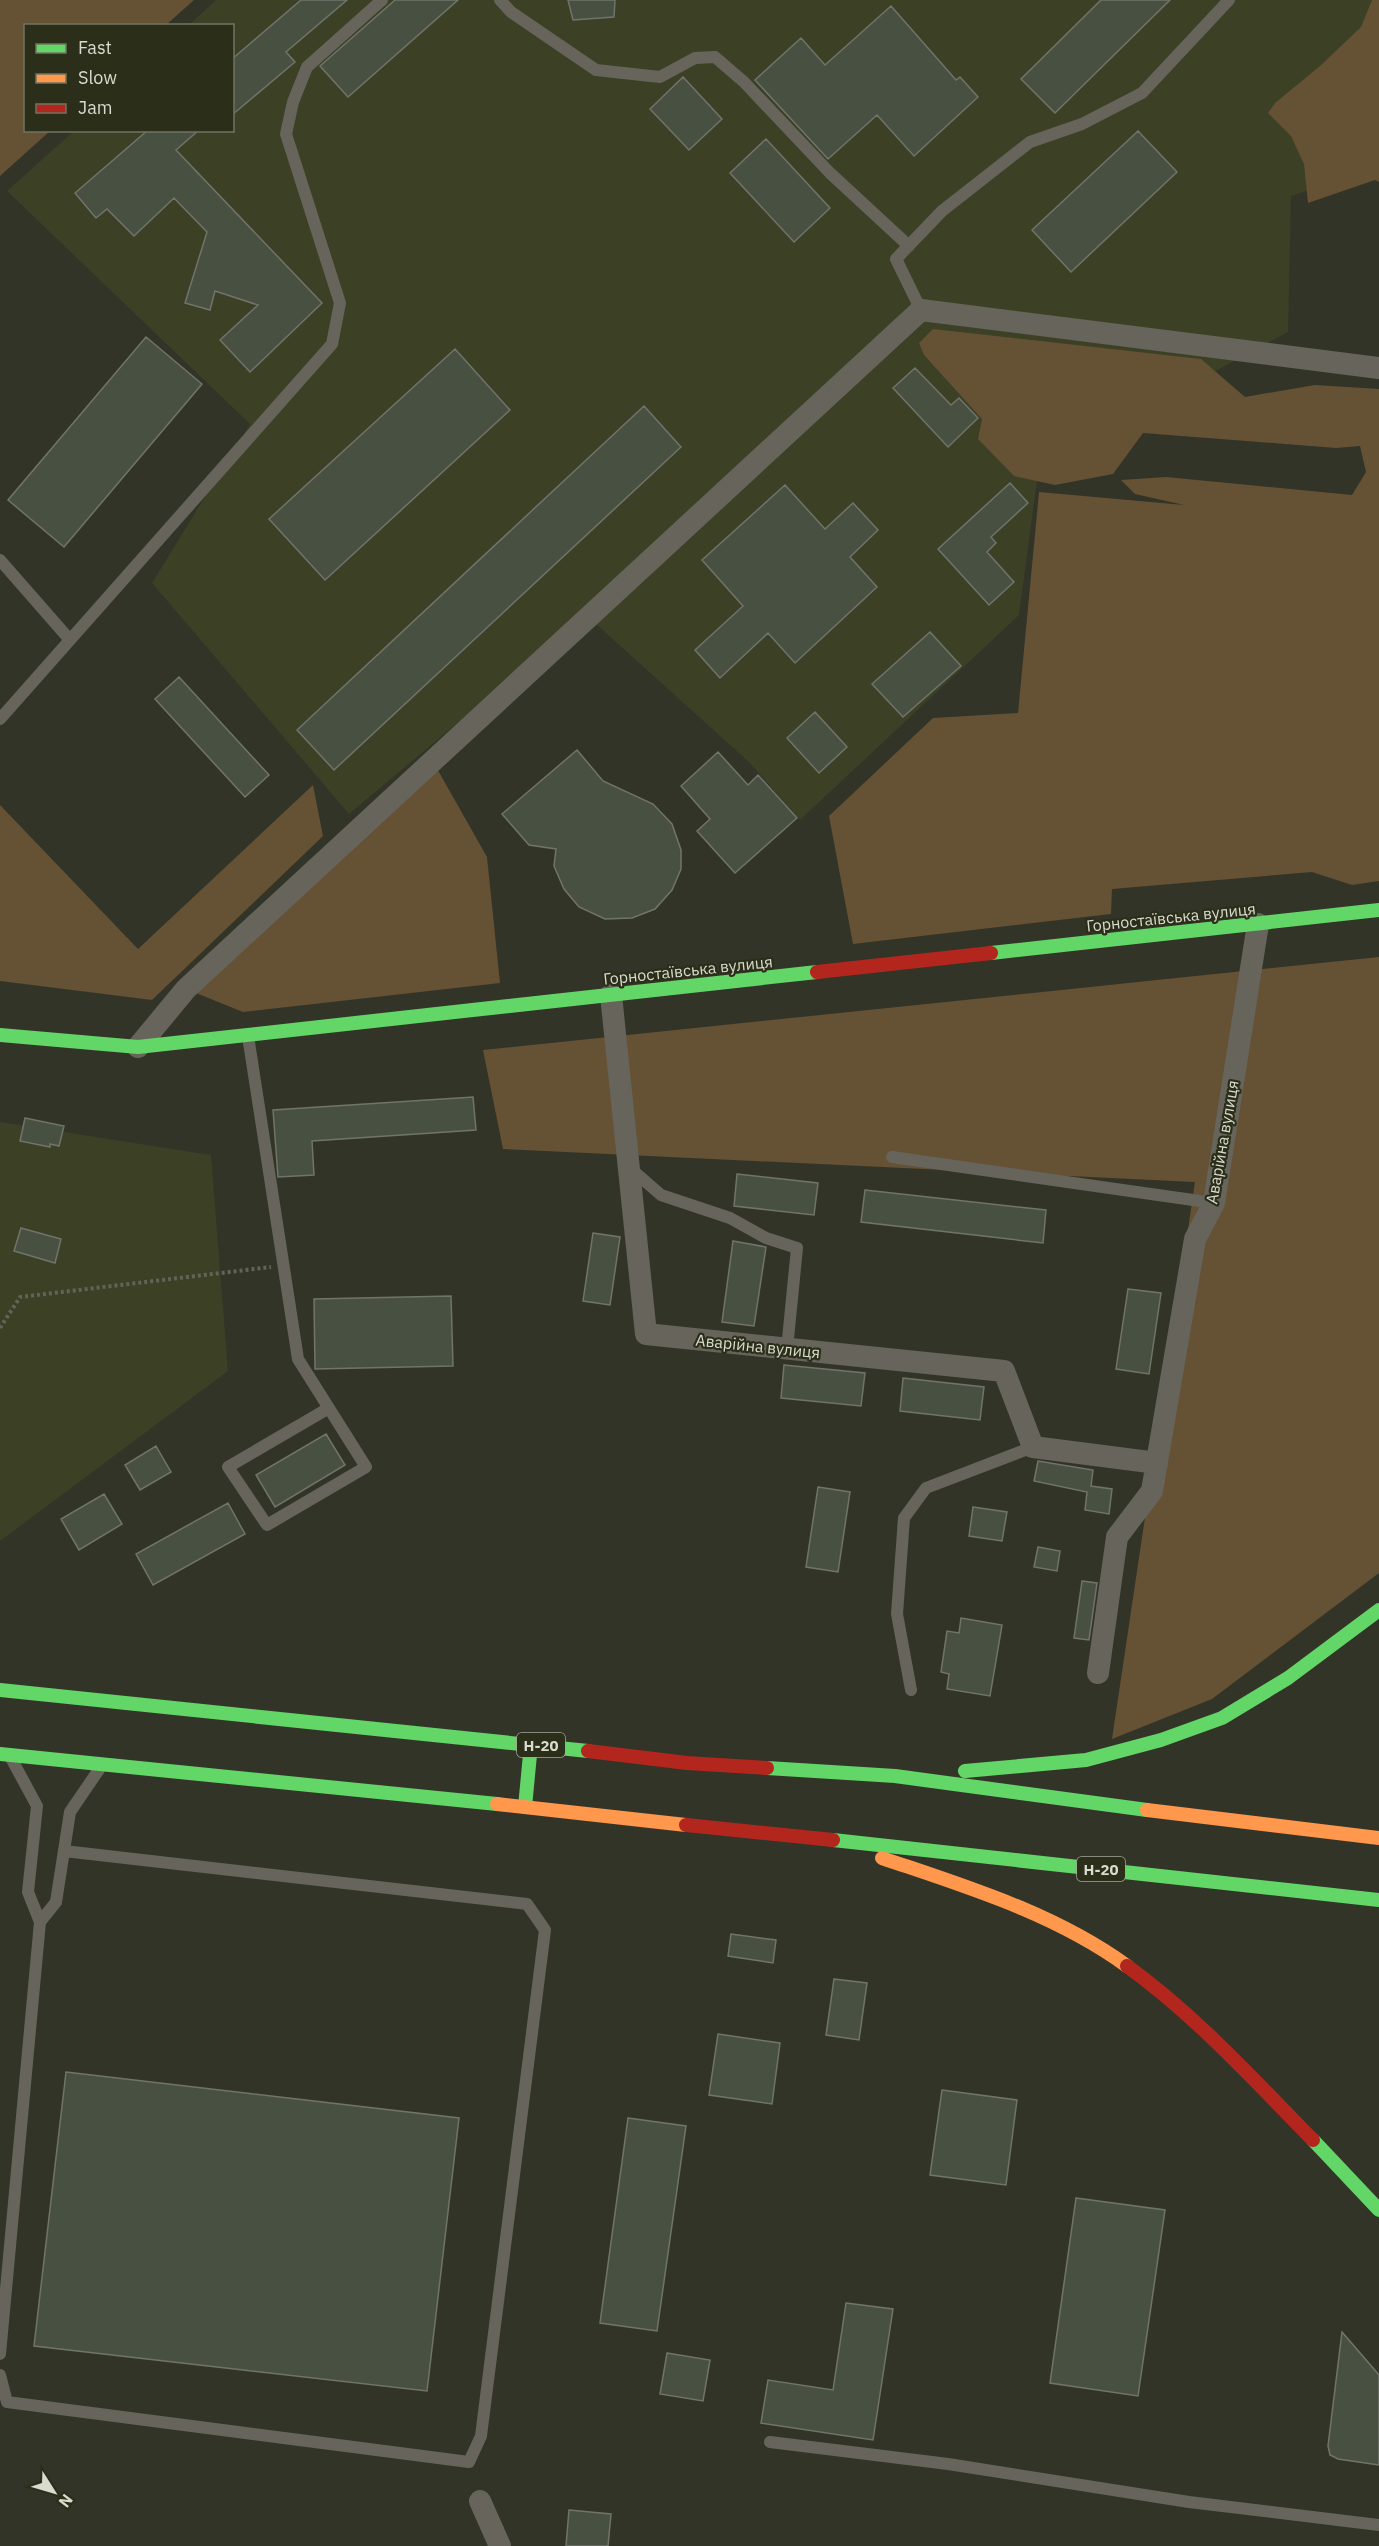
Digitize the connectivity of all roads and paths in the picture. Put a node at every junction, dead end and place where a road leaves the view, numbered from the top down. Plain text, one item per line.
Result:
1 (382, 0) edge
2 (500, 0) edge
3 (1229, 0) edge
4 (909, 246) junction
5 (921, 310) junction
6 (1379, 368) edge
7 (0, 560) edge
8 (70, 640) junction
9 (0, 719) edge
10 (1379, 910) edge
11 (1258, 924) junction
12 (611, 995) junction
13 (0, 1035) edge
14 (248, 1035) junction
15 (138, 1047) junction
16 (892, 1157) dead end
17 (629, 1167) junction
18 (1214, 1203) junction
19 (283, 1266) junction
20 (0, 1328) edge
21 (787, 1349) junction
22 (329, 1408) junction
23 (1033, 1447) junction
24 (1157, 1463) junction
25 (1379, 1610) edge
26 (1098, 1673) dead end
27 (0, 1690) edge
28 (911, 1690) dead end
29 (531, 1744) junction
30 (5, 1754) edge
31 (103, 1764) junction
32 (895, 1776) junction
33 (525, 1807) junction
34 (1379, 1838) edge
35 (824, 1839) junction
36 (64, 1851) junction
37 (1379, 1900) edge
38 (40, 1922) junction
39 (1379, 2210) edge
40 (0, 2354) edge
41 (0, 2375) edge
42 (770, 2442) dead end
43 (480, 2501) dead end
44 (1379, 2525) edge
45 (500, 2546) edge

1 - 8 lane
2 - 4 lane
3 - 4 lane
4 - 5 lane
5 - 6 street
5 - 15 street
7 - 8 lane
8 - 9 lane
10 - 11 main road, Горностаївська вулиця
11 - 12 main road, Горностаївська вулиця
11 - 18 street, Аварійна вулиця
12 - 14 main road, Горностаївська вулиця
12 - 17 street, Аварійна вулиця
13 - 15 main road, Горностаївська вулиця
14 - 15 main road, Горностаївська вулиця
14 - 19 lane
16 - 18 lane
17 - 21 lane
17 - 21 street, Аварійна вулиця
18 - 24 street, Аварійна вулиця
19 - 20 path
19 - 22 lane
21 - 23 street, Аварійна вулиця
22 - 22 lane
23 - 24 street
23 - 28 lane
24 - 26 street, Аварійна вулиця
25 - 32 main road
27 - 29 main road, Н-20
29 - 32 main road, Н-20
29 - 33 main road
30 - 31 main road, Н-20
30 - 38 lane
31 - 33 main road, Н-20
31 - 36 lane
32 - 34 main road, Н-20
33 - 35 main road, Н-20
35 - 37 main road, Н-20
35 - 39 main road
36 - 38 lane
36 - 41 lane
38 - 40 lane
42 - 44 lane
43 - 45 street

